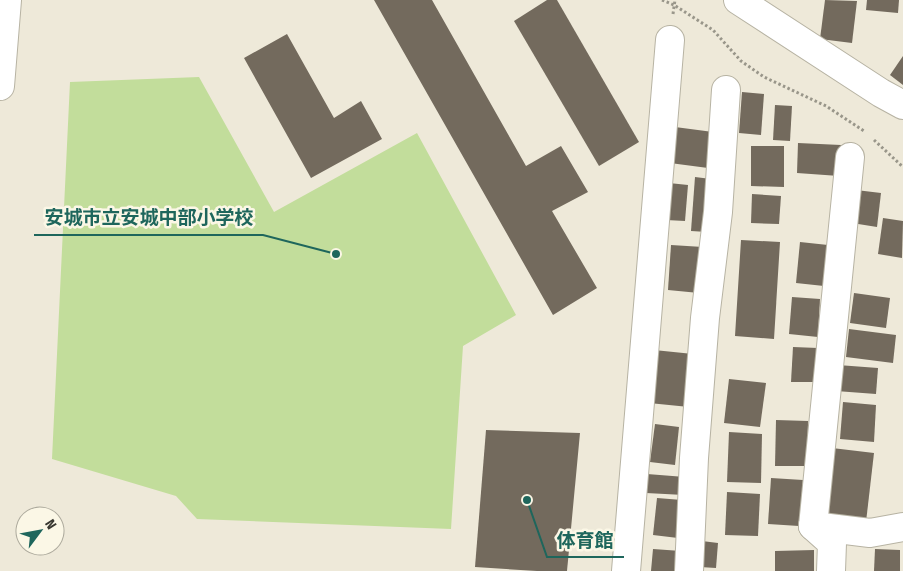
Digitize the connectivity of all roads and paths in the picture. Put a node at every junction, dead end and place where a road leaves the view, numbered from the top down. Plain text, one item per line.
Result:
1 (7, 0) edge
2 (662, 0) edge
3 (738, 0) edge
4 (670, 40) dead end
5 (0, 86) edge
6 (726, 90) dead end
7 (903, 106) edge
8 (850, 157) dead end
9 (903, 167) edge
10 (814, 526) junction
11 (903, 527) edge
12 (626, 571) edge
13 (690, 571) edge
14 (831, 571) edge

1 - 5 street
2 - 9 path
3 - 7 street
4 - 12 street
6 - 13 street
8 - 10 street
10 - 11 street
10 - 14 street

